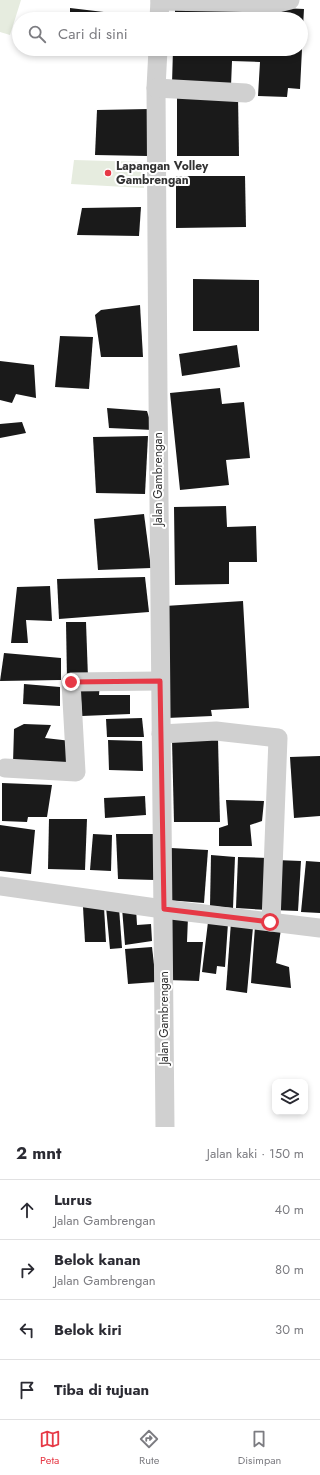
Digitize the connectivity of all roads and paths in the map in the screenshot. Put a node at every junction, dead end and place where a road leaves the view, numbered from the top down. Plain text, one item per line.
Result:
1 (290, 0) edge
2 (160, 7) edge
3 (158, 56) edge
4 (156, 88) junction
5 (246, 93) dead end
6 (160, 681) junction
7 (161, 734) junction
8 (5, 768) dead end
9 (0, 886) edge
10 (164, 909) junction
11 (270, 922) junction
12 (320, 928) edge
13 (165, 1127) edge

1 - 2 street
3 - 4 street, Jalan Gambrengan
4 - 5 street
4 - 6 street, Jalan Gambrengan
6 - 7 street, Jalan Gambrengan
6 - 8 street
7 - 10 street, Jalan Gambrengan
7 - 11 street
9 - 10 street
10 - 11 street
10 - 13 street, Jalan Gambrengan
11 - 12 street

